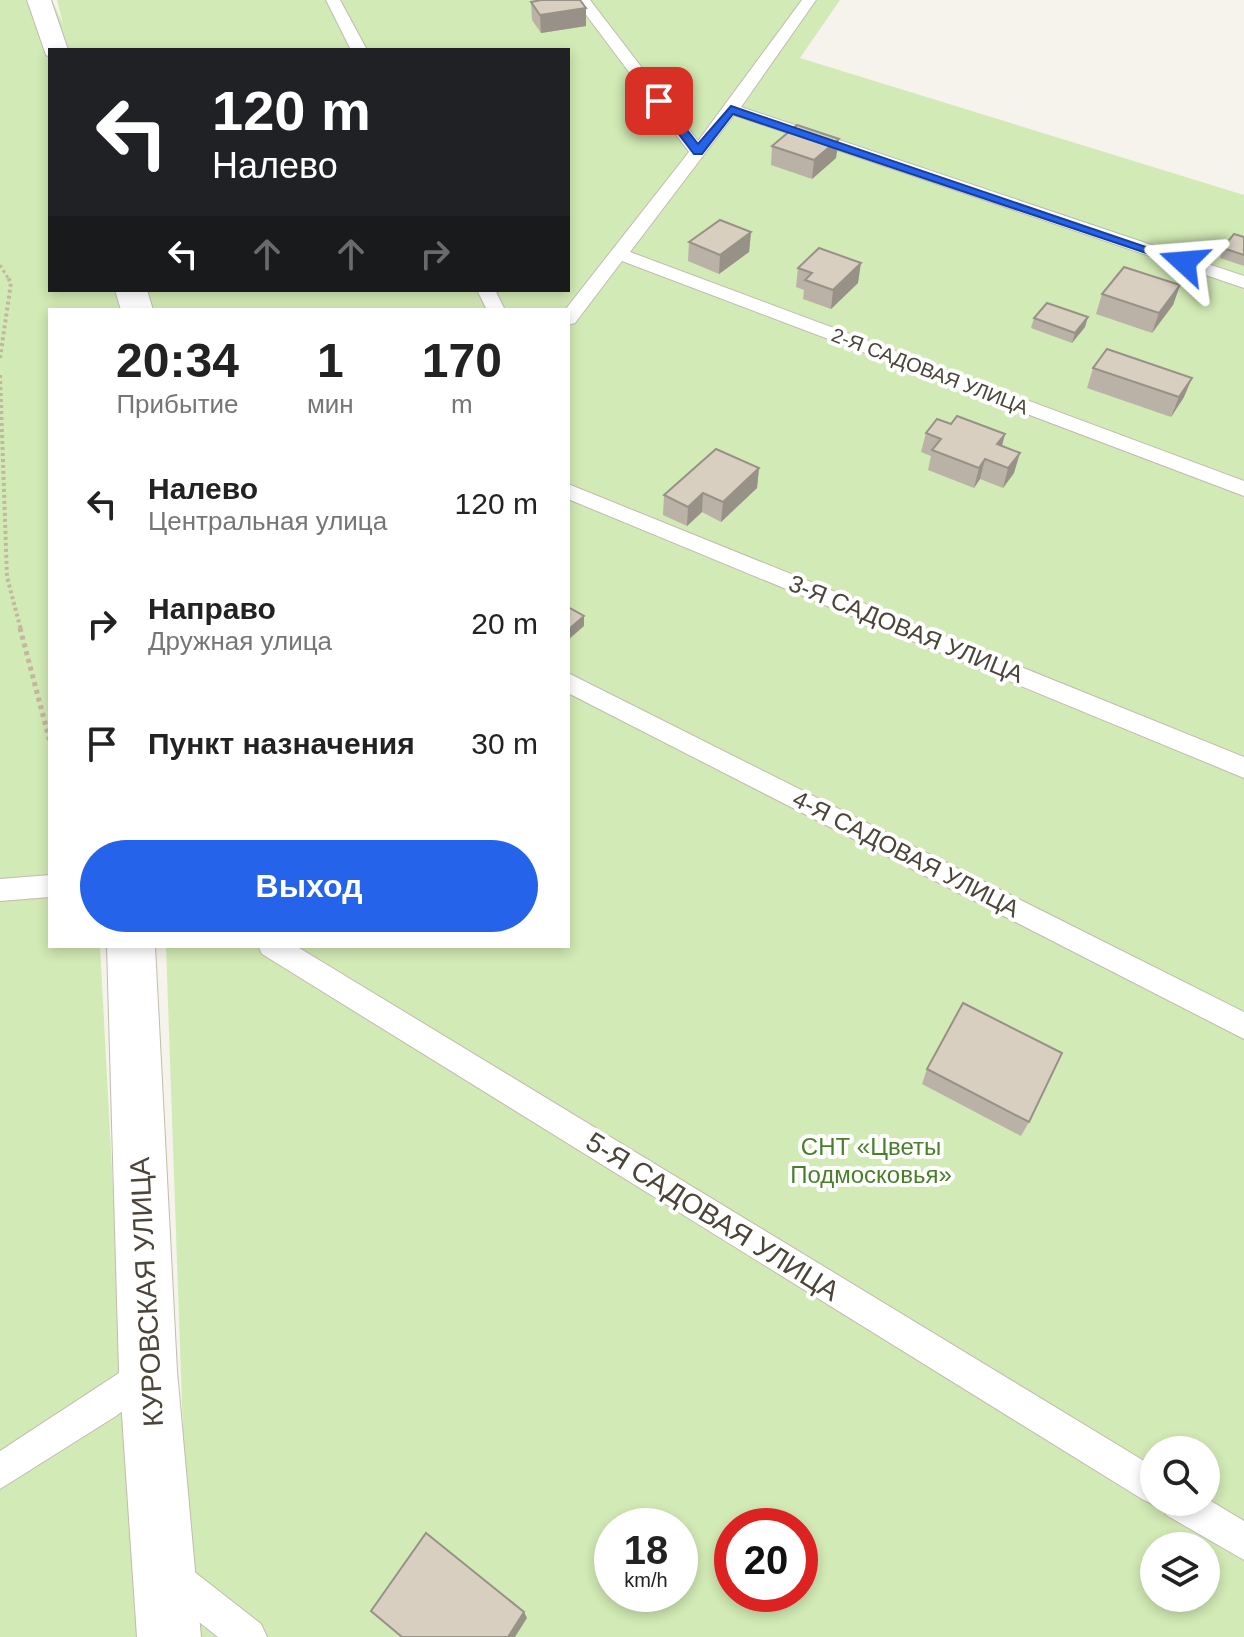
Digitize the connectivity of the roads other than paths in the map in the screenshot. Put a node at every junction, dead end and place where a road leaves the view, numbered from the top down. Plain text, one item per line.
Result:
1 (39, 0) edge
2 (333, 0) edge
3 (582, 0) edge
4 (809, 0) edge
5 (54, 48) edge
6 (358, 48) edge
7 (731, 109) junction
8 (698, 152) junction
9 (617, 253) junction
10 (1244, 282) edge
11 (570, 316) edge
12 (1244, 489) edge
13 (570, 492) edge
14 (570, 683) edge
15 (1244, 768) edge
16 (48, 886) edge
17 (0, 890) edge
18 (131, 948) edge
19 (275, 948) edge
20 (1244, 1026) edge
21 (148, 1371) junction
22 (0, 1471) edge
23 (1140, 1478) edge
24 (1202, 1516) edge
25 (1244, 1542) edge
26 (164, 1571) junction
27 (169, 1637) edge
28 (248, 1637) edge

1 - 5 street
2 - 6 lane
3 - 8 lane
4 - 7 lane
7 - 8 lane
7 - 10 lane
8 - 9 lane
9 - 11 lane
9 - 12 lane, 2-Я САДОВАЯ УЛИЦА
13 - 15 lane, 3-Я САДОВАЯ УЛИЦА
14 - 20 lane, 4-Я САДОВАЯ УЛИЦА
16 - 17 lane
18 - 21 street, КУРОВСКАЯ УЛИЦА
19 - 23 lane, 5-Я САДОВАЯ УЛИЦА
21 - 22 lane
21 - 26 street, КУРОВСКАЯ УЛИЦА
24 - 25 lane
26 - 27 street, КУРОВСКАЯ УЛИЦА
26 - 28 lane

